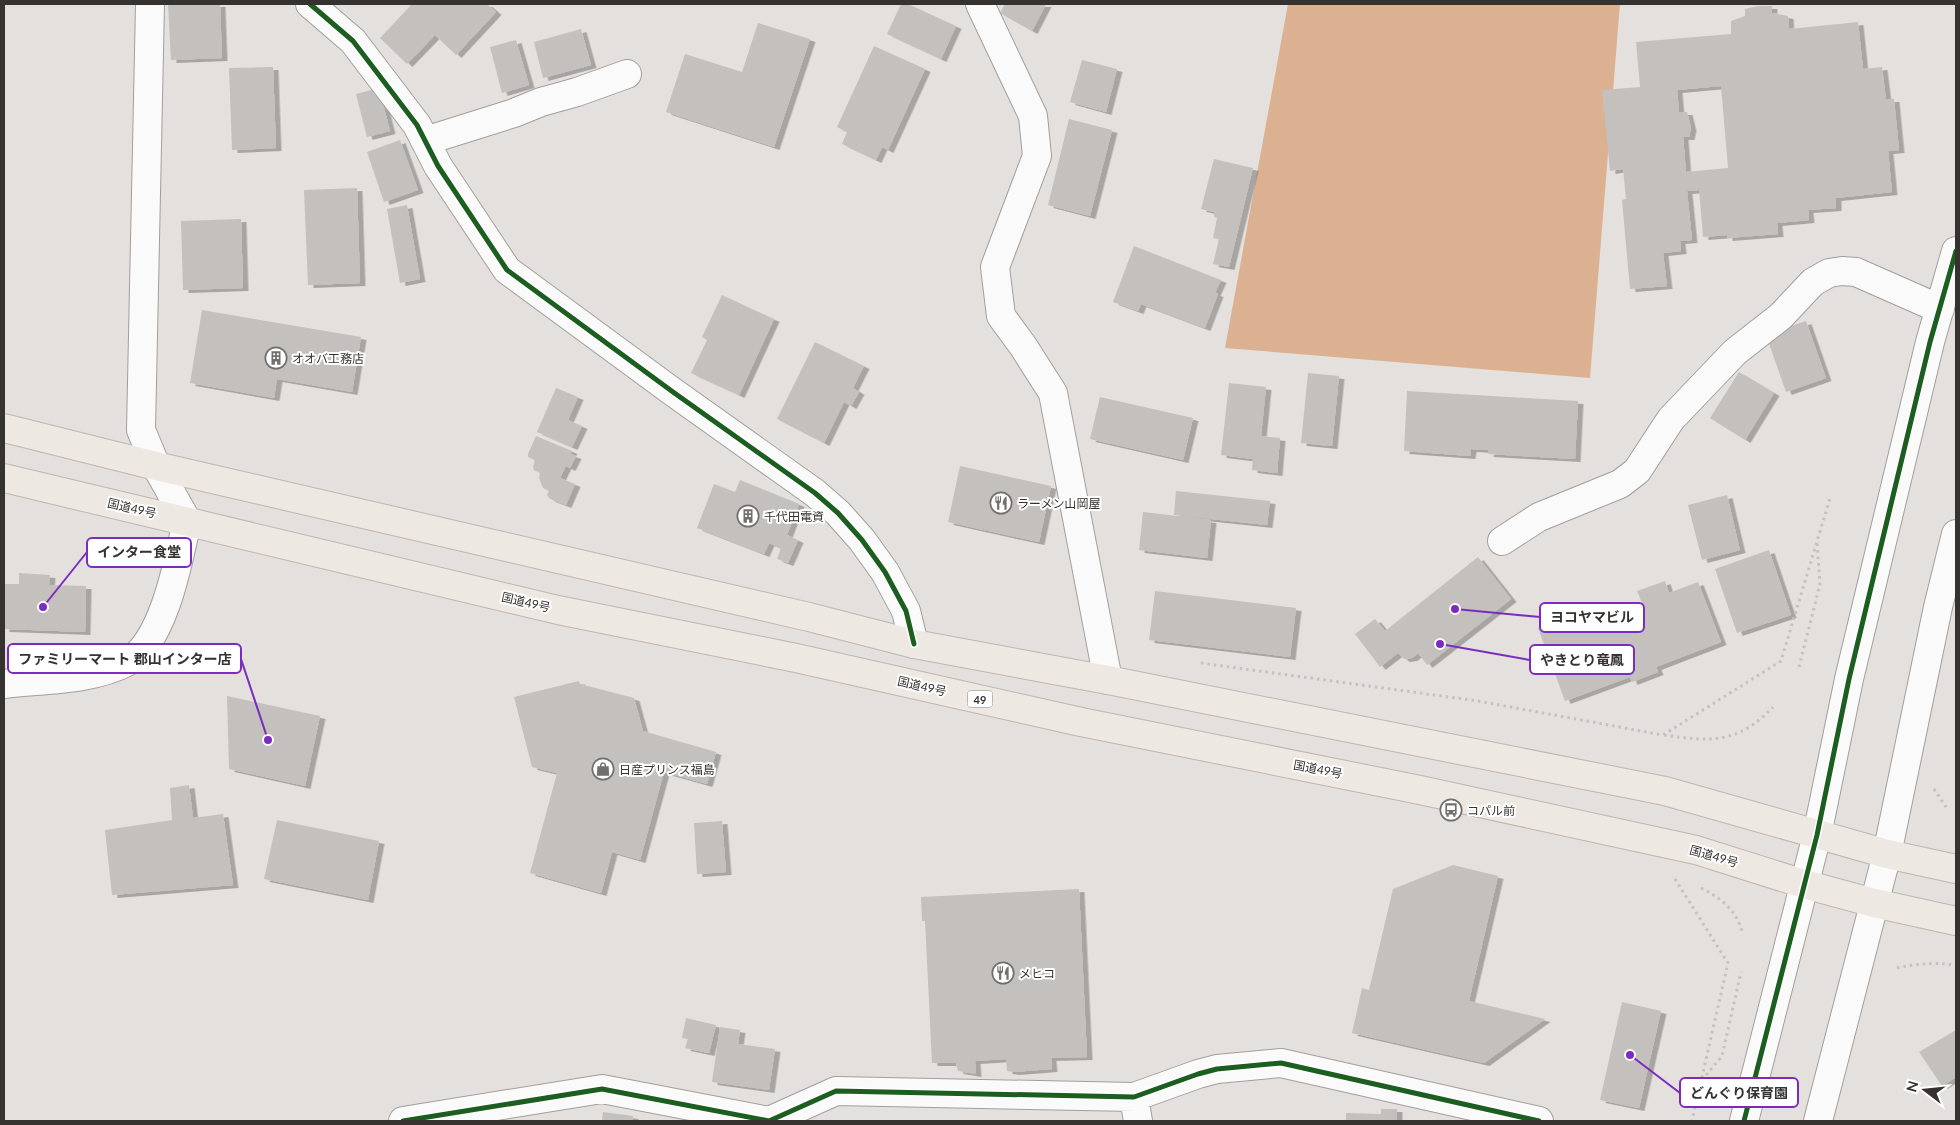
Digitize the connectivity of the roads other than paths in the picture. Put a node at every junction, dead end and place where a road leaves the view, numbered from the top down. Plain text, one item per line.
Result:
1 (150, 4) edge
2 (310, 4) edge
3 (980, 4) edge
4 (626, 74) dead end
5 (425, 141) junction
6 (1956, 251) edge
7 (1940, 309) junction
8 (4, 428) edge
9 (156, 466) junction
10 (4, 478) edge
11 (187, 521) junction
12 (1956, 534) edge
13 (1502, 541) dead end
14 (914, 644) junction
15 (1108, 680) junction
16 (4, 684) edge
17 (1817, 835) junction
18 (1886, 854) junction
19 (1956, 869) edge
20 (1804, 884) junction
21 (1874, 903) junction
22 (1956, 922) edge
23 (1136, 1109) edge
24 (403, 1121) edge
25 (1539, 1121) edge
26 (1744, 1121) edge
27 (1818, 1121) edge

1 - 9 street
2 - 5 street
3 - 15 street
4 - 5 street
5 - 14 street
6 - 7 street
7 - 13 street
7 - 17 street
8 - 9 highway
9 - 11 street
9 - 14 highway
10 - 11 highway, 国道49号 / 49
11 - 16 street
11 - 20 highway, 国道49号 / 49
12 - 18 street
14 - 15 highway
15 - 17 highway
17 - 18 highway
17 - 20 street
18 - 19 highway
18 - 21 street
20 - 21 highway, 国道49号 / 49
20 - 26 street
21 - 22 highway, 国道49号 / 49
21 - 27 street
23 - 24 street
23 - 25 street

